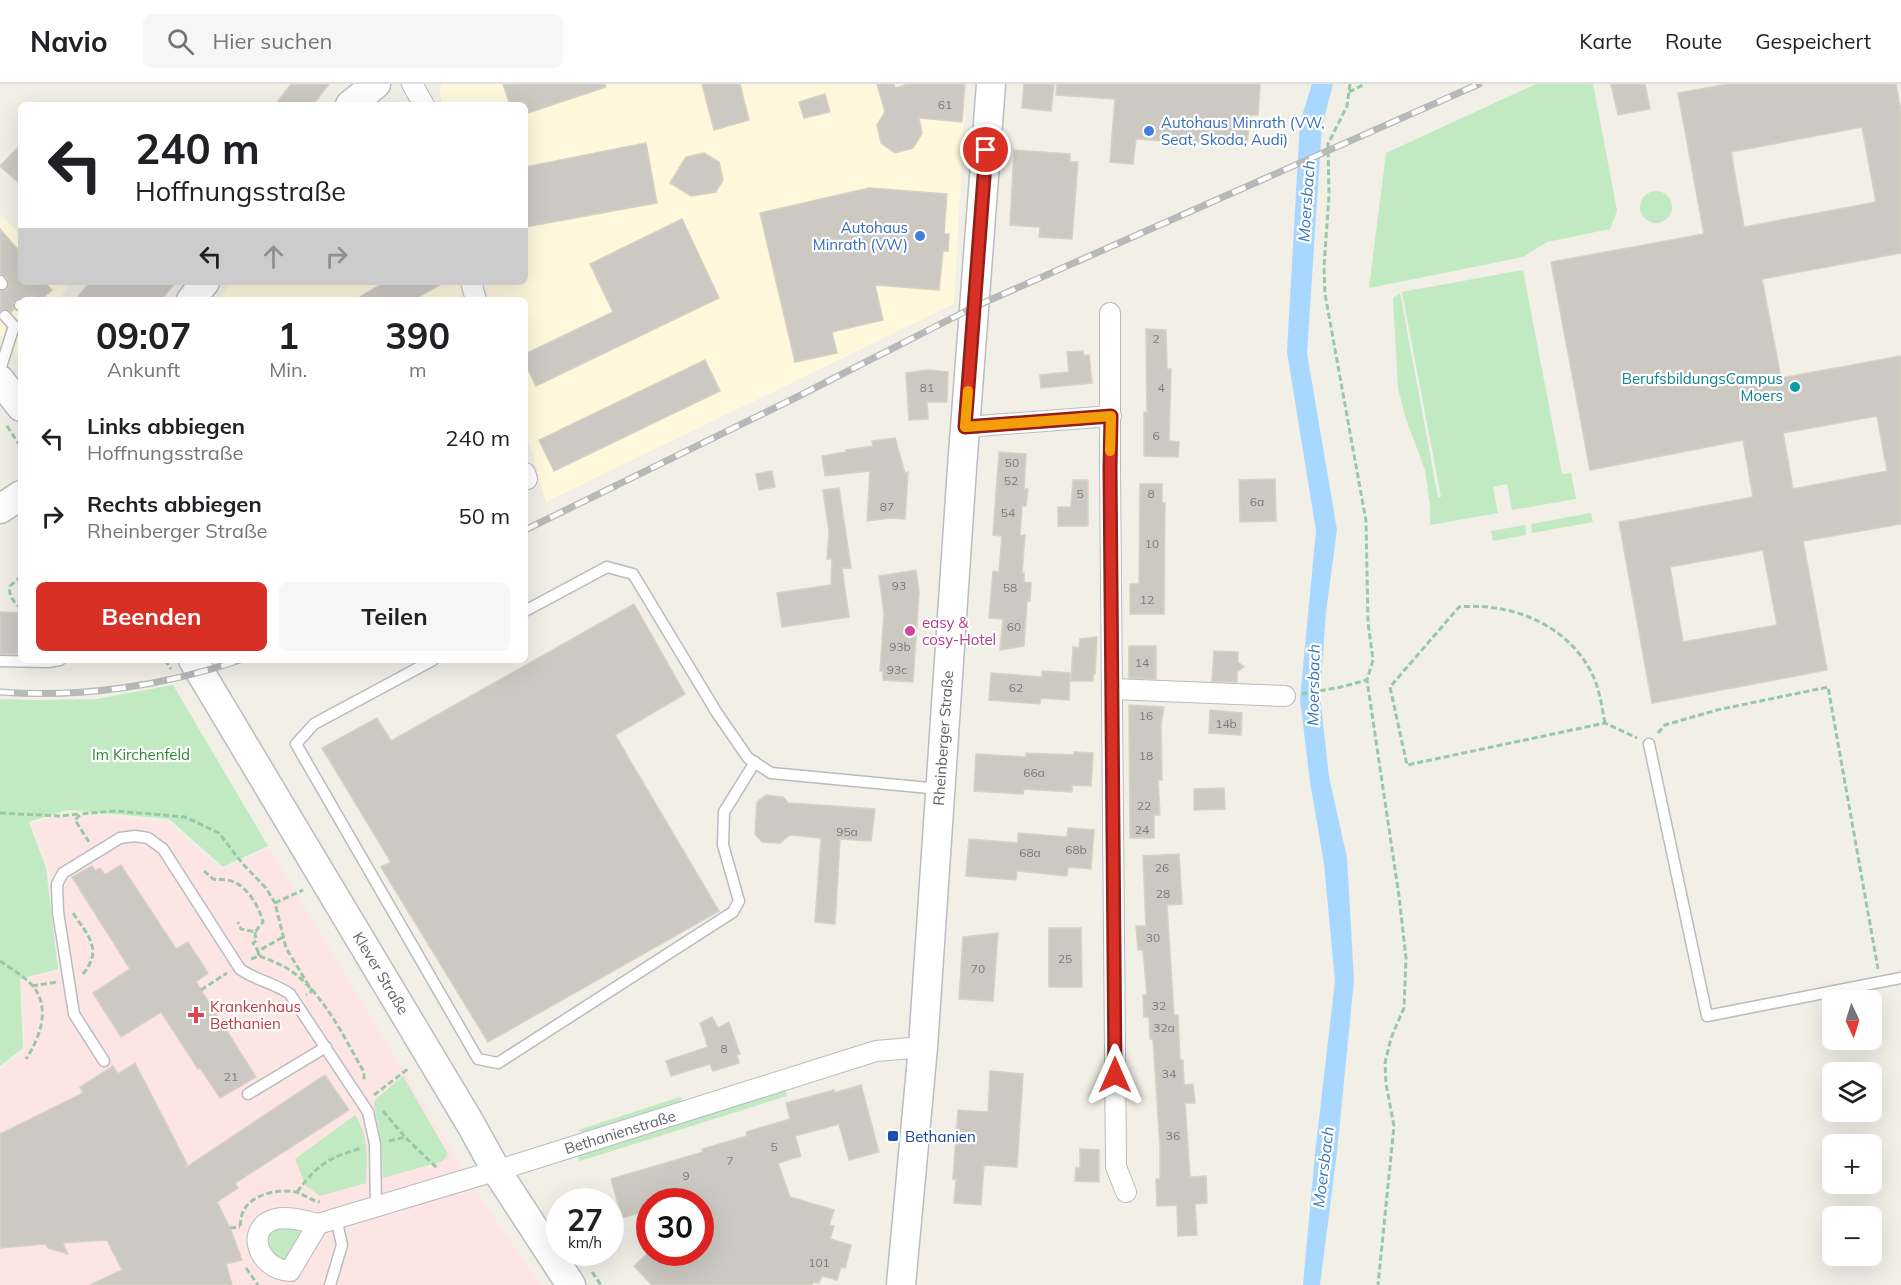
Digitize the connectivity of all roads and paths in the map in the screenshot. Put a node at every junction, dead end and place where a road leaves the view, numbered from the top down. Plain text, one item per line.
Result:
1 (376, 84) edge
2 (412, 84) edge
3 (991, 84) edge
4 (1350, 84) edge
5 (1365, 84) edge
6 (1349, 92) junction
7 (354, 102) edge
8 (422, 102) edge
9 (203, 285) edge
10 (193, 297) edge
11 (1110, 314) dead end
12 (5, 316) dead end
13 (17, 323) edge
14 (0, 370) edge
15 (0, 380) edge
16 (14, 416) edge
17 (1111, 416) junction
18 (965, 427) junction
19 (18, 434) edge
20 (18, 497) edge
21 (0, 509) edge
22 (18, 579) edge
23 (18, 606) edge
24 (528, 609) edge
25 (0, 661) edge
26 (18, 661) edge
27 (196, 663) edge
28 (427, 663) edge
29 (1368, 680) junction
30 (1113, 689) junction
31 (1285, 696) joint
32 (1605, 723) junction
33 (1649, 744) junction
34 (755, 762) junction
35 (940, 789) junction
36 (0, 813) edge
37 (81, 814) junction
38 (96, 852) junction
39 (204, 871) dead end
40 (303, 890) dead end
41 (275, 903) junction
42 (69, 907) dead end
43 (238, 922) dead end
44 (255, 932) junction
45 (283, 937) junction
46 (258, 951) junction
47 (259, 956) dead end
48 (0, 961) edge
49 (1901, 978) edge
50 (76, 982) dead end
51 (1881, 982) junction
52 (312, 991) dead end
53 (326, 1047) junction
54 (923, 1047) junction
55 (26, 1059) dead end
56 (104, 1061) dead end
57 (409, 1068) dead end
58 (248, 1094) dead end
59 (405, 1137) dead end
60 (496, 1170) junction
61 (1126, 1192) dead end
62 (376, 1206) junction
63 (327, 1221) junction
64 (240, 1227) dead end
65 (230, 1228) dead end
66 (330, 1285) edge
67 (571, 1285) edge
68 (901, 1285) edge
69 (1378, 1285) edge

1 - 7 main road
2 - 8 street
3 - 18 main road, Rheinberger Straße
4 - 6 path
5 - 6 path
6 - 29 path
9 - 10 main road
11 - 17 street
12 - 13 lane
13 - 14 lane
15 - 16 main road
16 - 19 path
17 - 18 street
17 - 30 street
18 - 35 main road, Rheinberger Straße
20 - 21 main road
22 - 23 path
24 - 34 lane
25 - 26 lane
27 - 60 main road, Klever Straße
28 - 34 lane
29 - 31 path
29 - 69 path
30 - 31 street
30 - 61 street
32 - 32 path
32 - 33 path
33 - 51 lane
33 - 51 path
34 - 35 lane
35 - 54 main road, Rheinberger Straße
36 - 37 path
37 - 38 path
37 - 41 path
38 - 53 lane
38 - 56 lane
39 - 44 path
40 - 41 path
41 - 45 path
42 - 50 path
43 - 44 path
44 - 46 path
45 - 46 path
45 - 52 path
46 - 47 path
48 - 55 path
49 - 51 lane
53 - 58 lane
53 - 62 lane
54 - 60 street, Bethanienstraße
54 - 68 main road, Rheinberger Straße
57 - 59 path
60 - 62 street, Bethanienstraße
60 - 67 main road, Klever Straße
62 - 63 street, Bethanienstraße
63 - 63 street, Bethanienstraße
63 - 66 lane
64 - 65 path

